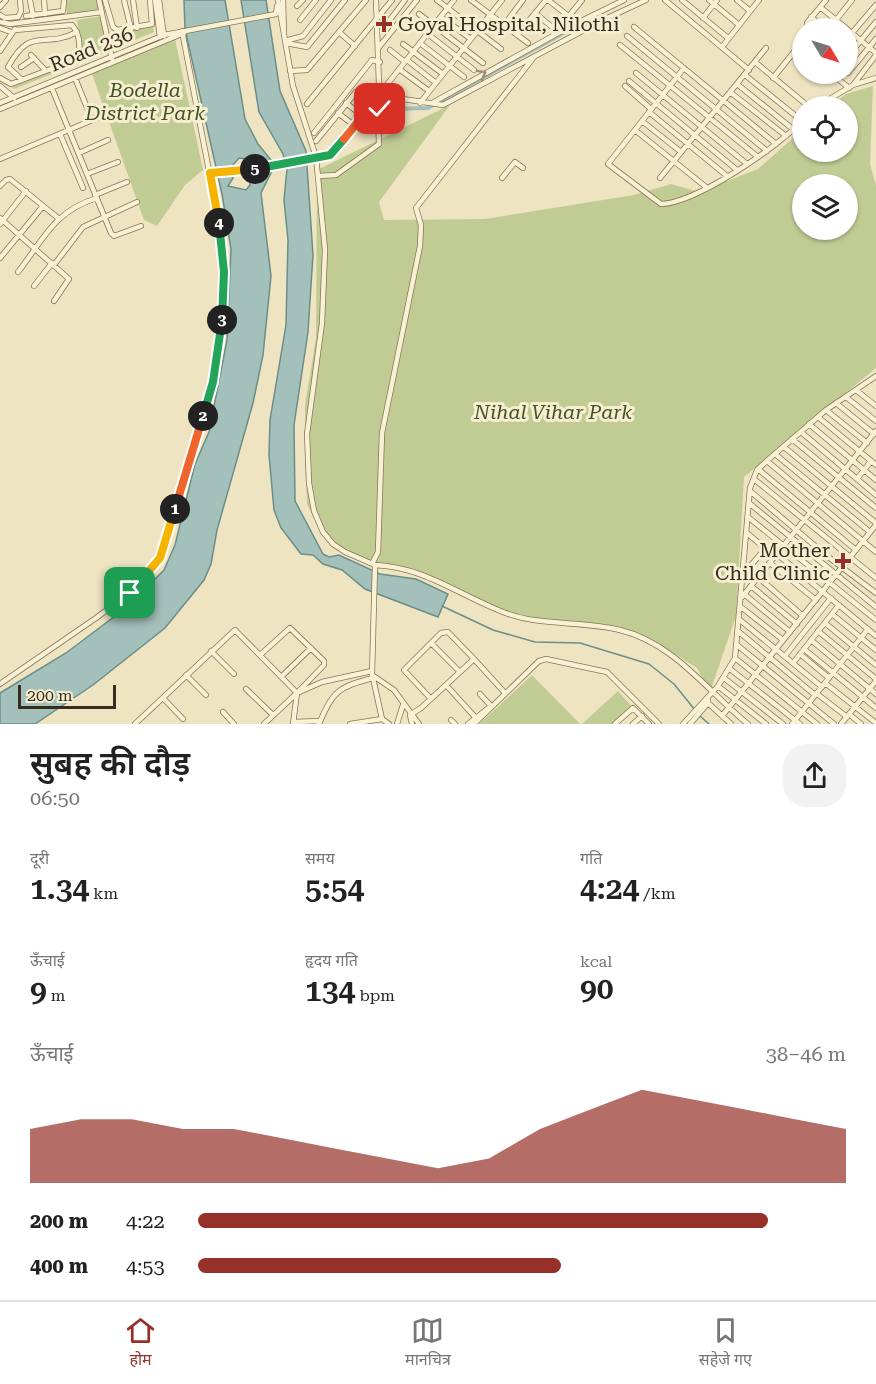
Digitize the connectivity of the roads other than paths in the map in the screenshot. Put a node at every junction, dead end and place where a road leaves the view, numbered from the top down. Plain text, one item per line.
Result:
1 (20, 0) edge
2 (30, 0) edge
3 (44, 0) edge
4 (99, 0) edge
5 (105, 0) edge
6 (124, 0) edge
7 (133, 0) edge
8 (150, 0) edge
9 (157, 0) edge
10 (278, 0) edge
11 (288, 0) edge
12 (303, 0) edge
13 (316, 0) edge
14 (331, 0) edge
15 (345, 0) edge
16 (366, 0) edge
17 (376, 0) edge
18 (392, 0) edge
19 (405, 0) edge
20 (417, 0) edge
21 (437, 0) edge
22 (454, 0) edge
23 (502, 0) edge
24 (547, 0) edge
25 (624, 0) edge
26 (646, 0) edge
27 (665, 0) edge
28 (682, 0) edge
29 (737, 0) edge
30 (759, 0) edge
31 (852, 0) edge
32 (6, 1) edge
33 (64, 1) edge
34 (475, 1) edge
35 (522, 1) edge
36 (579, 1) edge
37 (713, 1) edge
38 (824, 1) edge
39 (283, 2) edge
40 (876, 5) edge
41 (297, 6) dead end
42 (0, 7) edge
43 (12, 7) dead end
44 (820, 7) junction
45 (448, 8) junction
46 (750, 11) junction
47 (103, 13) junction
48 (109, 13) junction
49 (45, 14) junction
50 (279, 14) junction
51 (419, 14) dead end
52 (535, 14) junction
53 (0, 15) edge
54 (33, 15) junction
55 (490, 15) junction
56 (26, 16) dead end
57 (441, 17) junction
58 (378, 18) junction
59 (703, 18) junction
60 (811, 18) edge
61 (834, 18) edge
62 (838, 18) edge
63 (300, 20) dead end
64 (34, 21) junction
65 (389, 21) dead end
66 (0, 22) edge
67 (858, 22) edge
68 (876, 22) edge
69 (15, 24) junction
70 (415, 24) dead end
71 (504, 25) junction
72 (739, 25) junction
73 (434, 26) junction
74 (552, 27) dead end
75 (634, 27) dead end
76 (134, 28) junction
77 (36, 29) junction
78 (8, 30) edge
79 (477, 31) junction
80 (77, 32) junction
81 (183, 32) junction
82 (339, 32) junction
83 (427, 34) junction
84 (517, 35) junction
85 (627, 36) dead end
86 (0, 38) edge
87 (728, 38) junction
88 (858, 38) edge
89 (36, 39) junction
90 (162, 39) junction
91 (471, 39) junction
92 (876, 39) edge
93 (861, 41) junction
94 (286, 42) junction
95 (420, 43) junction
96 (528, 43) dead end
97 (403, 44) dead end
98 (858, 44) edge
99 (620, 45) dead end
100 (355, 46) junction
101 (722, 47) junction
102 (869, 47) junction
103 (379, 48) junction
104 (464, 48) junction
105 (766, 48) dead end
106 (501, 49) dead end
107 (390, 50) dead end
108 (0, 51) edge
109 (414, 51) junction
110 (792, 54) edge
111 (876, 54) edge
112 (456, 57) junction
113 (534, 57) junction
114 (112, 60) junction
115 (858, 60) edge
116 (406, 61) junction
117 (380, 62) junction
118 (755, 62) junction
119 (483, 63) dead end
120 (21, 66) dead end
121 (449, 66) junction
122 (684, 68) junction
123 (399, 69) junction
124 (45, 70) junction
125 (474, 70) dead end
126 (749, 70) junction
127 (290, 71) junction
128 (636, 73) dead end
129 (443, 74) junction
130 (744, 75) junction
131 (464, 77) dead end
132 (677, 77) junction
133 (0, 78) edge
134 (75, 78) junction
135 (773, 78) junction
136 (876, 78) edge
137 (22, 80) junction
138 (629, 81) dead end
139 (436, 83) junction
140 (737, 84) junction
141 (846, 84) edge
142 (670, 85) junction
143 (4, 86) edge
144 (625, 86) dead end
145 (851, 87) junction
146 (53, 91) dead end
147 (429, 91) junction
148 (730, 92) junction
149 (663, 94) junction
150 (379, 96) junction
151 (796, 96) edge
152 (835, 96) edge
153 (15, 100) junction
154 (723, 101) junction
155 (0, 103) edge
156 (346, 103) junction
157 (420, 103) junction
158 (656, 103) junction
159 (308, 104) dead end
160 (434, 104) junction
161 (371, 105) junction
162 (0, 109) edge
163 (717, 109) junction
164 (650, 110) junction
165 (338, 113) junction
166 (380, 113) junction
167 (792, 113) edge
168 (102, 116) dead end
169 (363, 116) junction
170 (710, 118) junction
171 (92, 120) junction
172 (642, 121) junction
173 (355, 126) junction
174 (702, 126) junction
175 (792, 128) edge
176 (69, 130) junction
177 (635, 130) junction
178 (792, 132) edge
179 (314, 133) dead end
180 (60, 134) junction
181 (695, 136) junction
182 (786, 136) junction
183 (108, 140) dead end
184 (316, 141) dead end
185 (688, 144) junction
186 (776, 144) junction
187 (767, 151) junction
188 (681, 152) junction
189 (78, 153) junction
190 (758, 157) junction
191 (313, 158) junction
192 (0, 159) edge
193 (674, 161) junction
194 (118, 162) dead end
195 (747, 164) junction
196 (523, 168) dead end
197 (737, 170) junction
198 (210, 173) junction
199 (87, 174) junction
200 (318, 176) junction
201 (727, 176) junction
202 (502, 178) dead end
203 (660, 178) dead end
204 (127, 182) dead end
205 (0, 186) edge
206 (706, 187) junction
207 (83, 188) dead end
208 (26, 192) junction
209 (96, 196) junction
210 (136, 202) dead end
211 (43, 206) junction
212 (103, 215) junction
213 (58, 218) junction
214 (1, 221) edge
215 (141, 226) dead end
216 (19, 235) junction
217 (36, 249) junction
218 (0, 258) edge
219 (53, 264) junction
220 (18, 272) dead end
221 (34, 286) dead end
222 (54, 301) dead end
223 (876, 377) edge
224 (856, 390) junction
225 (846, 396) junction
226 (836, 403) junction
227 (876, 406) edge
228 (826, 410) junction
229 (818, 417) junction
230 (876, 421) edge
231 (809, 424) junction
232 (801, 432) junction
233 (875, 432) edge
234 (792, 439) junction
235 (867, 443) junction
236 (784, 447) junction
237 (860, 451) junction
238 (775, 454) junction
239 (853, 460) junction
240 (767, 461) junction
241 (874, 463) edge
242 (758, 469) junction
243 (846, 469) junction
244 (864, 470) junction
245 (839, 477) junction
246 (754, 479) junction
247 (857, 479) junction
248 (876, 480) edge
249 (831, 487) junction
250 (750, 490) junction
251 (825, 495) junction
252 (876, 495) edge
253 (749, 503) junction
254 (818, 503) junction
255 (876, 508) edge
256 (811, 512) junction
257 (847, 514) junction
258 (748, 517) junction
259 (804, 521) junction
260 (840, 522) junction
261 (876, 524) edge
262 (797, 529) junction
263 (870, 532) junction
264 (747, 533) junction
265 (790, 537) junction
266 (863, 541) junction
267 (783, 546) junction
268 (765, 549) junction
269 (856, 550) junction
270 (876, 552) edge
271 (776, 555) junction
272 (851, 558) junction
273 (770, 563) junction
274 (752, 564) dead end
275 (375, 565) junction
276 (843, 568) junction
277 (836, 575) junction
278 (758, 577) junction
279 (876, 578) edge
280 (829, 583) junction
281 (751, 586) junction
282 (822, 592) junction
283 (876, 593) edge
284 (743, 596) junction
285 (831, 598) junction
286 (816, 600) junction
287 (839, 605) junction
288 (741, 607) junction
289 (876, 607) edge
290 (832, 614) junction
291 (803, 616) junction
292 (876, 619) edge
293 (740, 620) junction
294 (825, 622) junction
295 (797, 624) junction
296 (868, 629) junction
297 (818, 631) junction
298 (739, 632) junction
299 (790, 632) junction
300 (876, 636) edge
301 (861, 638) junction
302 (783, 640) junction
303 (811, 640) junction
304 (431, 643) junction
305 (737, 645) junction
306 (854, 646) junction
307 (311, 648) junction
308 (776, 649) junction
309 (804, 649) junction
310 (876, 650) edge
311 (211, 651) junction
312 (800, 654) junction
313 (260, 655) junction
314 (785, 656) junction
315 (847, 656) junction
316 (770, 657) junction
317 (735, 658) junction
318 (474, 659) junction
319 (793, 663) junction
320 (840, 664) junction
321 (876, 665) edge
322 (763, 666) junction
323 (730, 669) junction
324 (460, 672) junction
325 (833, 673) junction
326 (234, 674) dead end
327 (186, 675) junction
328 (373, 675) junction
329 (756, 675) junction
330 (281, 677) junction
331 (724, 678) junction
332 (876, 680) edge
333 (825, 682) junction
334 (749, 683) junction
335 (0, 684) edge
336 (446, 685) junction
337 (718, 686) junction
338 (246, 689) dead end
339 (870, 689) junction
340 (742, 691) junction
341 (297, 693) junction
342 (505, 693) junction
343 (480, 694) dead end
344 (816, 694) junction
345 (876, 694) edge
346 (206, 695) dead end
347 (863, 697) junction
348 (162, 698) junction
349 (431, 699) junction
350 (709, 700) junction
351 (735, 700) junction
352 (808, 703) junction
353 (403, 705) junction
354 (491, 705) junction
355 (855, 707) junction
356 (728, 708) junction
357 (876, 708) edge
358 (802, 711) junction
359 (223, 712) dead end
360 (273, 715) junction
361 (410, 715) junction
362 (642, 716) junction
363 (722, 716) junction
364 (848, 716) junction
365 (475, 717) junction
366 (183, 718) dead end
367 (382, 719) junction
368 (794, 722) edge
369 (138, 723) edge
370 (293, 723) edge
371 (320, 723) edge
372 (691, 723) edge
373 (843, 723) edge
374 (876, 723) edge
375 (234, 724) edge
376 (264, 724) edge
377 (350, 724) edge
378 (389, 724) edge
379 (397, 724) edge
380 (412, 724) edge
381 (419, 724) edge
382 (468, 724) edge
383 (474, 724) edge
384 (615, 724) edge
385 (633, 724) edge
386 (649, 724) edge
387 (659, 724) edge
388 (683, 724) edge
389 (730, 724) edge
390 (748, 724) edge
391 (765, 724) edge
392 (783, 724) edge
393 (800, 724) edge
394 (817, 724) edge
395 (834, 724) edge
396 (861, 724) edge

1 - 53 street
2 - 54 street
3 - 49 street
4 - 47 street
5 - 48 street
6 - 76 street
7 - 76 street
8 - 76 street
9 - 90 street, Road 236
10 - 50 street
11 - 39 street
12 - 41 street
13 - 63 street
14 - 94 street
15 - 94 street
16 - 82 street
17 - 58 street
18 - 58 street
19 - 65 street
20 - 103 street
21 - 45 street
22 - 45 street
23 - 55 street
24 - 36 street
24 - 52 street
160 -> 25 street
26 - 113 street
27 - 101 street
28 - 59 street
29 - 46 street
30 - 46 street
31 - 62 street
32 - 42 street
32 - 43 street
33 - 49 street
34 - 55 street
35 - 71 street
37 - 59 street
37 - 72 street
38 - 44 street
39 - 50 street
40 - 67 street
44 - 60 street
44 - 61 street
45 - 57 street
45 - 79 street
46 - 72 street
47 - 48 street
47 - 64 street
47 - 114 street
48 - 76 street
49 - 54 street
50 - 81 street
50 - 94 street
51 - 73 street
52 - 74 street
52 - 84 street
54 - 56 street
54 - 64 street
55 - 71 street
55 - 79 street
57 - 73 street
57 - 91 street
58 - 100 street
58 - 103 street
59 - 87 street
64 - 69 street
64 - 77 street
66 - 69 street
68 - 93 street
69 - 78 street
70 - 83 street
71 - 84 street
72 - 87 street
73 - 83 street
73 - 104 street
75 - 122 street
77 - 78 street
77 - 80 street
77 - 89 street
78 - 86 street
78 - 108 street
79 - 91 street
79 - 106 street
80 - 89 street
80 - 124 street
81 - 90 street
81 - 198 street
82 - 100 street
82 - 127 street
83 - 95 street
83 - 112 street
84 - 96 street
85 - 132 street
87 - 101 street
88 - 93 street
89 - 137 street
90 - 114 street, Road 236
91 - 104 street
92 - 102 street
93 - 98 street
93 - 102 street
94 - 127 street
95 - 109 street
95 - 121 street
97 - 109 street
99 - 142 street
100 - 159 street
101 - 126 street
102 - 111 street
102 - 115 street
103 - 117 street
104 - 112 street
104 - 119 street
105 - 118 street
107 - 116 street
109 - 116 street
109 - 129 street
110 - 135 street
111 - 145 street
112 - 121 street
112 - 125 street
113 - 160 street
113 - 275 street
114 - 134 street
114 - 153 street, Road 236
116 - 123 street
116 - 139 street
117 - 150 street
117 - 179 street
118 - 126 street
118 - 135 street
120 - 124 street
121 - 129 street
121 - 131 street
122 - 132 street
122 - 154 street
123 - 147 street
123 - 150 street
124 - 137 street
126 - 130 street
127 - 191 street
128 - 149 street
129 - 139 street
130 - 140 street
130 - 167 street
132 - 142 street
132 - 163 street
133 - 143 street
134 - 153 street
134 - 171 street
135 - 151 street
136 - 145 street
137 - 143 street
138 - 158 street
139 - 147 street
140 - 148 street
140 - 175 street
141 - 145 street
142 - 149 street
142 - 170 street
143 - 153 street
144 - 164 street
145 - 152 street
146 - 176 street
147 - 157 street
148 - 154 street
148 - 182 street
149 - 158 street
149 - 174 street
150 - 161 street
150 - 166 street
153 - 155 street, Road 236
153 - 162 street
154 - 163 street
154 - 186 street
156 - 161 street
156 - 165 street
156 - 169 street
157 - 160 street
157 - 166 street
158 - 164 street
158 - 181 street
161 - 169 street
163 - 170 street
163 - 187 street
164 - 172 street
164 - 185 street
165 - 173 street
165 - 184 street
166 - 200 street
168 - 171 street
169 - 173 street
170 - 174 street
170 - 190 street
171 - 176 street
172 - 177 street
172 - 188 street
173 - 191 street
174 - 181 street
174 - 195 street
176 - 180 street
176 - 189 street
177 - 193 street
177 - 206 street
178 - 182 street
180 - 192 street
180 - 207 street
181 - 185 street
181 - 197 street
182 - 186 street
183 - 189 street
185 - 188 street
185 - 201 street
186 - 187 street
187 - 190 street
188 - 193 street
189 - 199 street
190 - 195 street
191 - 198 street
191 - 200 street
193 - 203 street
193 - 206 street
194 - 199 street
195 - 197 street
196 - 202 street
197 - 201 street
198 - 335 street
199 - 209 street
200 - 275 street
201 - 206 street
204 - 209 street
205 - 208 street
208 - 211 street
208 - 214 street
209 - 212 street
209 - 213 street
210 - 212 street
211 - 213 street
211 - 216 street
212 - 215 street
212 - 219 street
213 - 217 street
214 - 216 street
216 - 217 street
216 - 218 street
217 - 219 street
217 - 220 street
219 - 221 street
219 - 222 street
223 - 224 street
224 - 225 street
224 - 227 street
225 - 226 street
225 - 230 street
226 - 228 street
226 - 233 street
228 - 229 street
228 - 235 street
229 - 231 street
229 - 237 street
231 - 232 street
231 - 239 street
232 - 234 street
232 - 243 street
233 - 235 street
234 - 236 street
234 - 245 street
235 - 237 street
236 - 238 street
236 - 249 street
237 - 239 street
237 - 241 street
238 - 240 street
238 - 251 street
239 - 243 street
239 - 244 street
240 - 242 street
240 - 254 street
241 - 244 street
242 - 246 street
242 - 256 street
243 - 245 street
243 - 247 street
244 - 247 street
244 - 248 street
245 - 249 street
245 - 255 street
246 - 250 street
246 - 259 street
247 - 252 street
249 - 251 street
249 - 261 street
250 - 253 street
250 - 262 street
251 - 254 street
251 - 257 street
253 - 258 street
253 - 265 street
254 - 256 street
254 - 260 street
256 - 259 street
256 - 269 street
257 - 260 street
257 - 263 street
258 - 264 street
258 - 267 street
259 - 262 street
259 - 272 street
260 - 266 street
261 - 263 street
262 - 265 street
262 - 276 street
263 - 266 street
264 - 268 street
264 - 284 street
265 - 267 street
265 - 277 street
266 - 269 street
266 - 270 street
267 - 271 street
267 - 280 street
268 - 271 street
268 - 274 street
269 - 272 street
271 - 273 street
271 - 282 street
272 - 276 street
272 - 279 street
273 - 278 street
273 - 286 street
275 - 328 street
275 - 350 street
276 - 277 street
276 - 283 street
277 - 280 street
277 - 289 street
278 - 281 street
278 - 291 street
280 - 282 street
280 - 292 street
281 - 284 street
281 - 295 street
282 - 285 street
282 - 286 street
284 - 288 street
284 - 299 street
285 - 287 street
285 - 314 street
286 - 291 street
287 - 290 street
287 - 296 street
288 - 293 street
288 - 302 street
290 - 294 street
290 - 301 street
291 - 295 street
293 - 298 street
293 - 308 street
294 - 297 street
294 - 306 street
295 - 299 street
296 - 300 street
296 - 301 street
297 - 303 street
297 - 315 street
298 - 305 street
298 - 316 street
299 - 302 street
301 - 306 street
301 - 310 street
302 - 308 street
303 - 309 street
303 - 320 street
304 - 318 street
304 - 324 street
304 - 349 street
305 - 317 street
305 - 322 street
306 - 315 street
306 - 321 street
307 - 313 street
307 - 330 street
307 - 341 street
308 - 314 street
308 - 316 street
309 - 312 street
309 - 325 street
311 - 313 street
311 - 326 street
311 - 327 street
312 - 319 street
312 - 333 street
313 - 330 street
314 - 319 street
315 - 320 street
315 - 332 street
316 - 322 street
316 - 344 street
317 - 323 street
317 - 329 street
318 - 324 street
318 - 342 street
319 - 333 street
320 - 325 street
320 - 339 street
322 - 329 street
322 - 352 street
323 - 331 street
323 - 334 street
324 - 336 street
325 - 333 street
325 - 347 street
327 - 346 street
327 - 348 street
328 - 341 street
328 - 353 street
328 - 367 street
328 - 371 street
329 - 334 street
329 - 358 street
330 - 341 street
331 - 337 street
331 - 340 street
332 - 339 street
333 - 344 street
333 - 355 street
334 - 340 street
334 - 368 street
336 - 349 street
336 - 365 street
337 - 350 street
337 - 351 street
338 - 360 street
339 - 345 street
339 - 347 street
340 - 351 street
340 - 392 street
341 - 360 street
341 - 370 street
342 - 354 street
342 - 387 street
343 - 354 street
344 - 352 street
344 - 364 street
347 - 355 street
347 - 357 street
348 - 366 street
348 - 369 street
349 - 361 street
350 - 356 street
350 - 363 street
350 - 372 street
350 - 388 street
351 - 356 street
351 - 391 street
352 - 358 street
352 - 395 street
353 - 361 street
353 - 379 street
354 - 365 street
354 - 383 street
355 - 364 street
355 - 374 street
356 - 363 street
356 - 390 street
358 - 368 street
358 - 394 street
359 - 375 street
360 - 376 street
361 - 380 street
361 - 381 street
362 - 384 street
362 - 385 street
362 - 386 street
363 - 389 street
364 - 373 street
364 - 396 street
365 - 382 street
367 - 377 street
367 - 378 street
368 - 393 street
370 - 371 street

